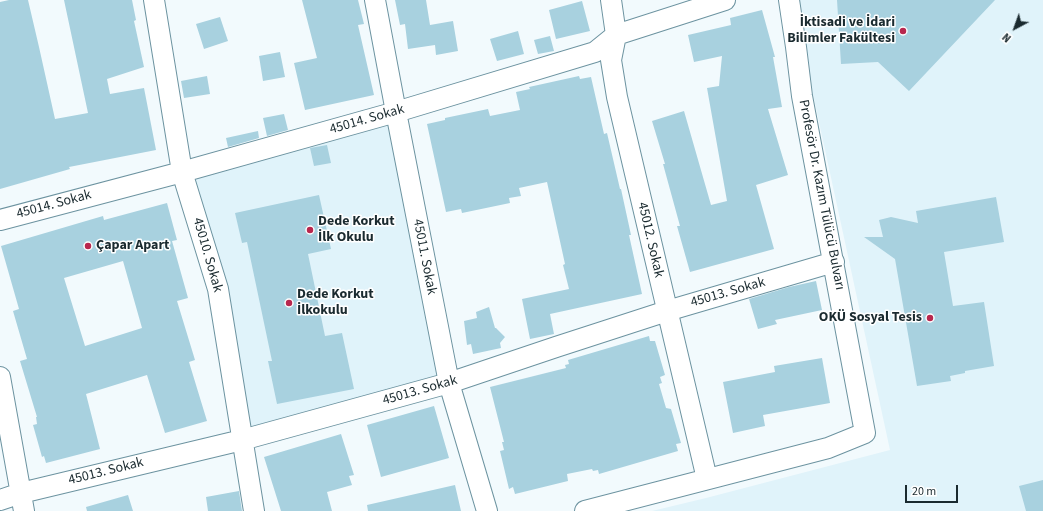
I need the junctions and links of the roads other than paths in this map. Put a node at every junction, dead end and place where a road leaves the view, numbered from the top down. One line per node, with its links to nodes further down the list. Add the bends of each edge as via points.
1 (154, 0): 8 (street, 45010. Sokak)
2 (375, 0): 7 (street, 45011. Sokak)
3 (611, 0): 6 (street, 45012. Sokak)
4 (725, 0): 6 (street, 45014. Sokak)
5 (788, 0): 10 (street, Profesör Dr. Kazım Tülücü Bulvarı, via 802,96)
6 (616, 35): 7 (street, 45014. Sokak, via 595,52); 11 (street, 45012. Sokak, via 611,60 617,97)
7 (396, 112): 8 (street, 45014. Sokak); 13 (street, 45011. Sokak)
8 (182, 172): 9 (street, 45014. Sokak); 14 (street, 45010. Sokak, via 218,289)
9 (0, 220)
10 (834, 262): 11 (street, 45013. Sokak); 15 (street, Profesör Dr. Kazım Tülücü Bulvarı, via 865,433 828,448)
11 (667, 311): 13 (street, 45013. Sokak); 15 (street, 45012. Sokak)
12 (0, 377): 17 (street)
13 (449, 383): 14 (street, 45013. Sokak); 19 (street, 45011. Sokak)
14 (242, 440): 17 (street, 45013. Sokak); 18 (street, 45010. Sokak)
15 (707, 479): 20 (street, Profesör Dr. Kazım Tülücü Bulvarı)
16 (0, 500): 17 (street, 45013. Sokak)
17 (23, 502)
18 (254, 511)
19 (487, 511)
20 (585, 511)

